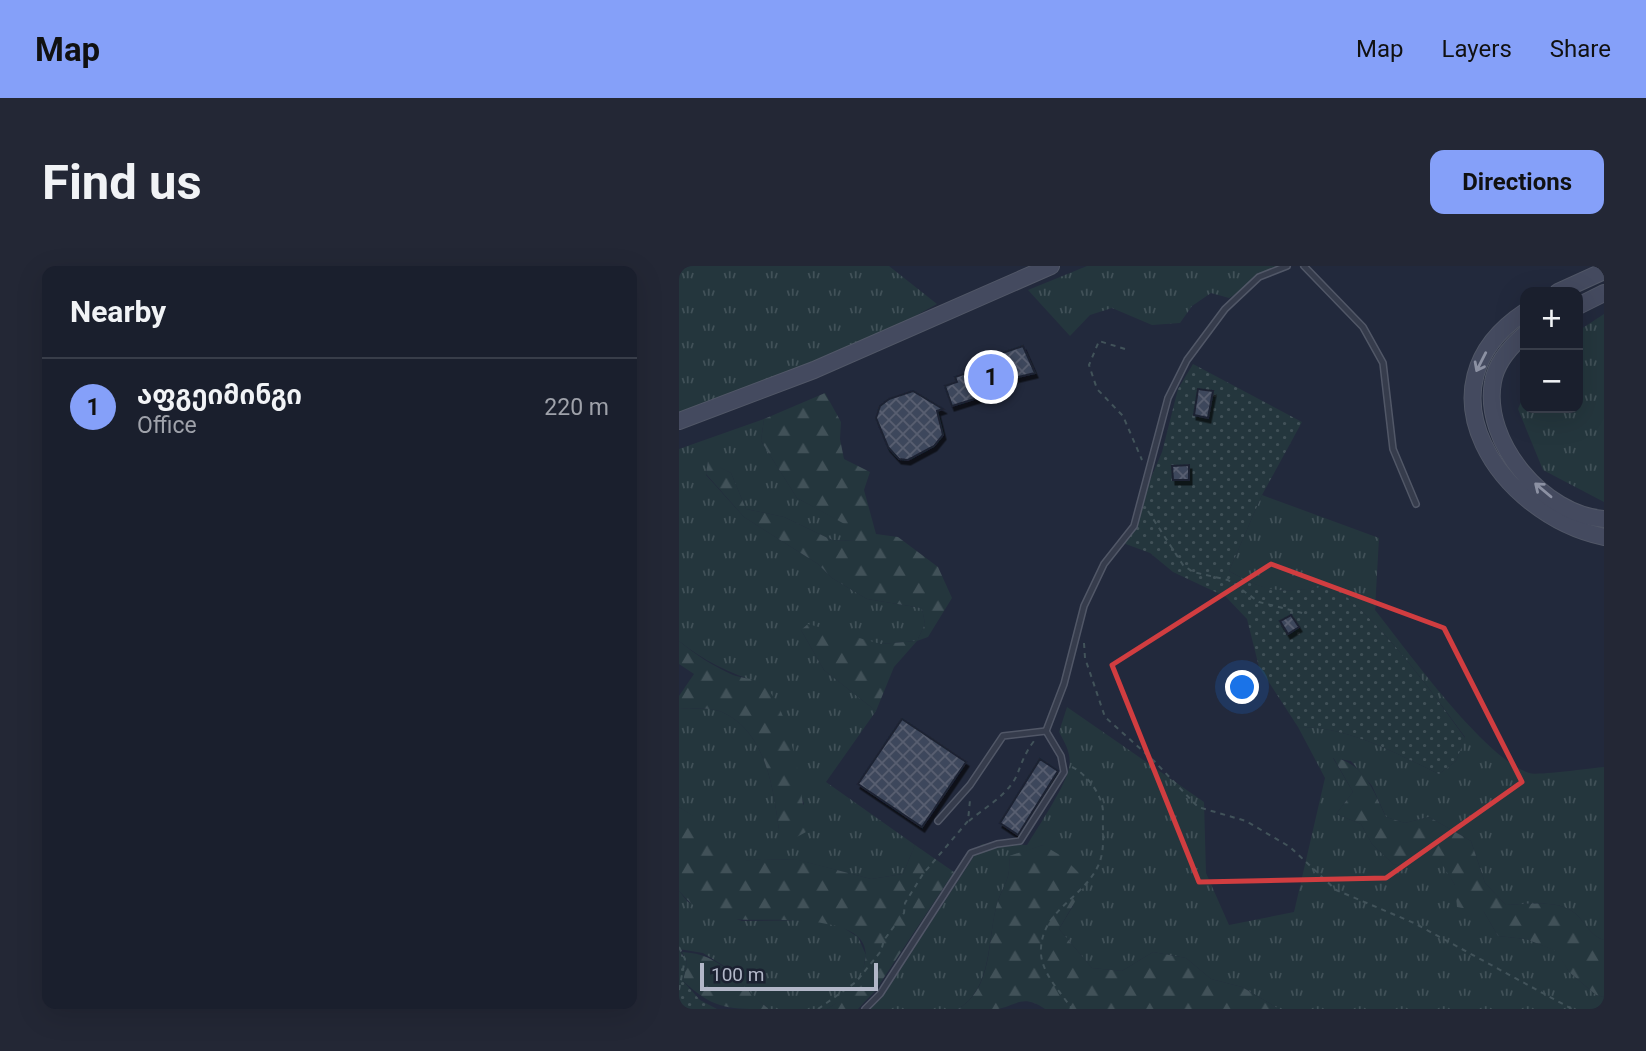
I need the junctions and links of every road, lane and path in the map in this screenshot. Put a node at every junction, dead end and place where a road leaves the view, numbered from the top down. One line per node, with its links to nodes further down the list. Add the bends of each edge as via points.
1 (1051, 266): 11 (main road, via 814,370)
2 (1287, 266): 12 (lane, via 1259,277 1225,309 1187,360 1168,398)
3 (1304, 266): 14 (lane, via 1363,327 1383,363 1393,449)
4 (1604, 271): 5 (main road)
5 (1569, 287)
6 (1604, 293): 7 (main road)
7 (1583, 304)
8 (1520, 315): 16 (main road, one-way to 16, via 1508,323 1475,374 1477,432 1503,479 1533,504 1565,524)
9 (1520, 339): 15 (main road, one-way to 9, via 1569,509 1547,495 1518,467 1498,434 1493,382 1505,354)
10 (1125, 349): 12 (path, via 1099,341 1089,365 1097,389 1123,416 1133,435)
11 (679, 421)
12 (1146, 478): 13 (lane)
13 (1142, 502): 17 (path, via 1183,565 1193,572 1228,580 1259,602); 19 (lane, via 1134,526 1104,564 1084,606 1063,684)
14 (1416, 504)
15 (1604, 519)
16 (1604, 537)
17 (1306, 614)
18 (1084, 632): 29 (path, via 1084,658 1105,717 1198,807 1246,821 1290,847 1336,890 1414,923)
19 (1042, 732): 20 (lane); 21 (lane, via 1003,736); 23 (path, via 1019,763 1012,782 990,807)
20 (1064, 765): 27 (lane, via 1064,772 1020,841 971,853 880,994); 28 (path, via 1082,772 1101,799 1105,828 1100,863 1051,918 1041,946 1043,968)
21 (970, 785): 22 (lane); 23 (path)
22 (938, 821)
23 (968, 821): 26 (path, via 923,874 881,951 856,982)
24 (679, 947): 25 (path, via 685,959)
25 (679, 990)
26 (818, 1009)
27 (865, 1009)
28 (1072, 1009)
29 (1572, 1009)

